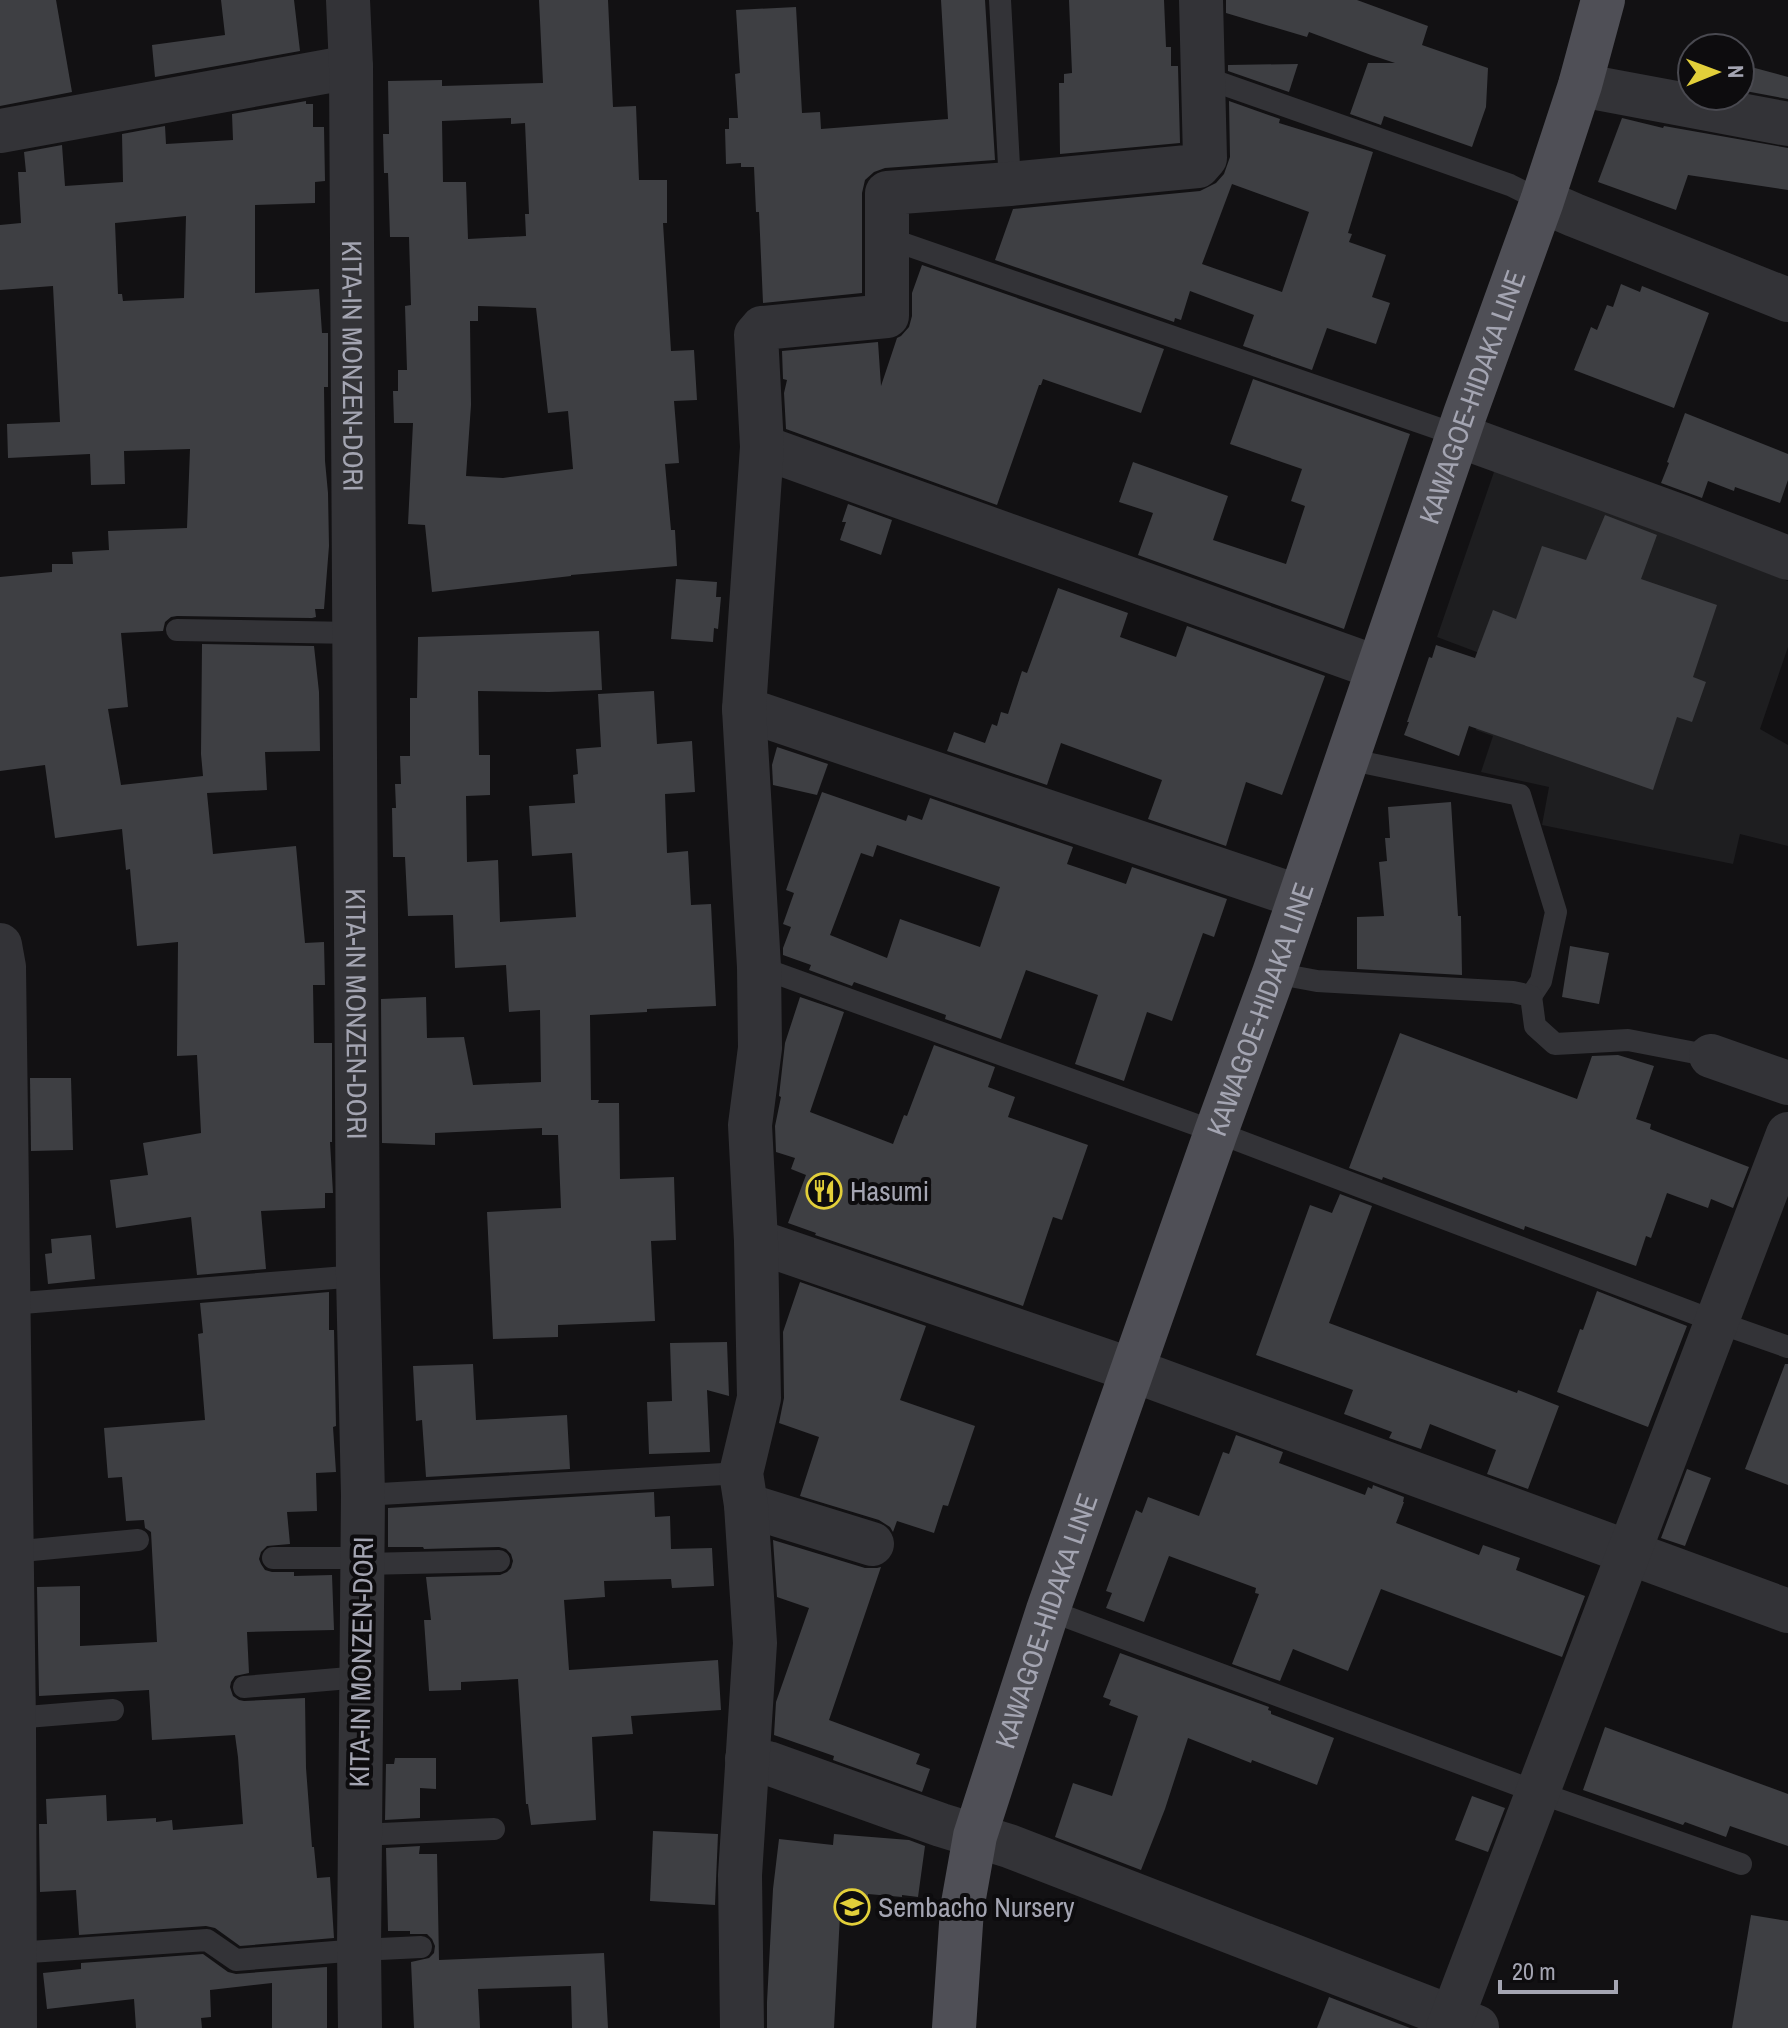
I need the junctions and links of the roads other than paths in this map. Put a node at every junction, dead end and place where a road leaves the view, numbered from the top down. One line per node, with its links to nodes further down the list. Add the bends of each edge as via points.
1 (348, 0): 5 (street, KITA-IN MONZEN-DORI)
2 (1000, 0): 10 (lane)
3 (1201, 0): 6 (street)
4 (1603, 0): 7 (main road, KAWAGOE-HIDAKA LINE)
5 (351, 67): 9 (street); 18 (street, KITA-IN MONZEN-DORI)
6 (1203, 77): 10 (street, via 1205,158 1198,166); 11 (lane, via 1510,185)
7 (1580, 85): 8 (street); 11 (main road, KAWAGOE-HIDAKA LINE)
8 (1788, 124)
9 (0, 131)
10 (1010, 184): 12 (street, via 887,193)
11 (1542, 201): 13 (street); 14 (main road, KAWAGOE-HIDAKA LINE)
12 (887, 238): 14 (lane); 15 (street, via 887,316 762,328 756,335)
13 (1788, 300)
14 (1457, 435): 16 (street); 19 (main road, KAWAGOE-HIDAKA LINE)
15 (762, 447): 19 (street); 20 (street)
16 (1788, 558)
17 (177, 630): 18 (lane)
18 (355, 633): 33 (street, KITA-IN MONZEN-DORI)
19 (1378, 668): 21 (main road, KAWAGOE-HIDAKA LINE)
20 (744, 709): 22 (street); 24 (street)
21 (1347, 759): 22 (main road, KAWAGOE-HIDAKA LINE); 26 (lane, via 1520,795 1556,912 1541,981)
22 (1300, 897): 25 (main road, KAWAGOE-HIDAKA LINE)
23 (0, 945): 31 (street)
24 (759, 967): 29 (lane); 32 (street, via 760,1048 750,1125)
25 (1274, 973): 26 (lane, via 1317,981); 29 (main road, KAWAGOE-HIDAKA LINE)
26 (1531, 996): 27 (lane, via 1535,1026 1555,1044 1628,1040)
27 (1711, 1056): 28 (street)
28 (1788, 1083)
29 (1216, 1132): 35 (lane); 37 (main road, KAWAGOE-HIDAKA LINE)
30 (1788, 1134): 35 (street)
31 (4, 1240): 34 (street)
32 (756, 1241): 37 (street); 38 (street, via 759,1398)
33 (358, 1276): 34 (lane); 39 (street, KITA-IN MONZEN-DORI)
34 (10, 1304): 42 (street)
35 (1717, 1322): 36 (lane); 43 (street)
36 (1788, 1347)
37 (1132, 1370): 43 (street); 47 (main road, KAWAGOE-HIDAKA LINE)
38 (744, 1489): 39 (lane); 41 (street); 53 (street, via 755,1643)
39 (363, 1495): 45 (street, KITA-IN MONZEN-DORI)
40 (138, 1540): 42 (lane)
41 (872, 1544)
42 (11, 1552): 52 (street)
43 (1628, 1553): 48 (street); 54 (street)
44 (273, 1558): 45 (lane)
45 (363, 1561): 46 (lane); 49 (street, KITA-IN MONZEN-DORI)
46 (499, 1561)
47 (1048, 1610): 54 (lane); 57 (main road, KAWAGOE-HIDAKA LINE)
48 (1788, 1611)
49 (361, 1677): 50 (lane); 56 (street, KITA-IN MONZEN-DORI)
50 (244, 1687)
51 (113, 1710): 52 (lane)
52 (10, 1723): 61 (street)
53 (747, 1759): 57 (street); 65 (street, via 740,1875)
54 (1537, 1792): 58 (lane); 62 (street)
55 (494, 1829): 56 (lane)
56 (359, 1835): 60 (street, KITA-IN MONZEN-DORI)
57 (975, 1836): 62 (street); 66 (main road, KAWAGOE-HIDAKA LINE, via 962,1909)
58 (1741, 1864)
59 (421, 1947): 60 (lane)
60 (359, 1950): 61 (lane, via 236,1960 207,1940); 64 (street, KITA-IN MONZEN-DORI)
61 (15, 1953): 63 (street)
62 (1460, 2024)
63 (15, 2028)
64 (360, 2028)
65 (742, 2028)
66 (954, 2028)

